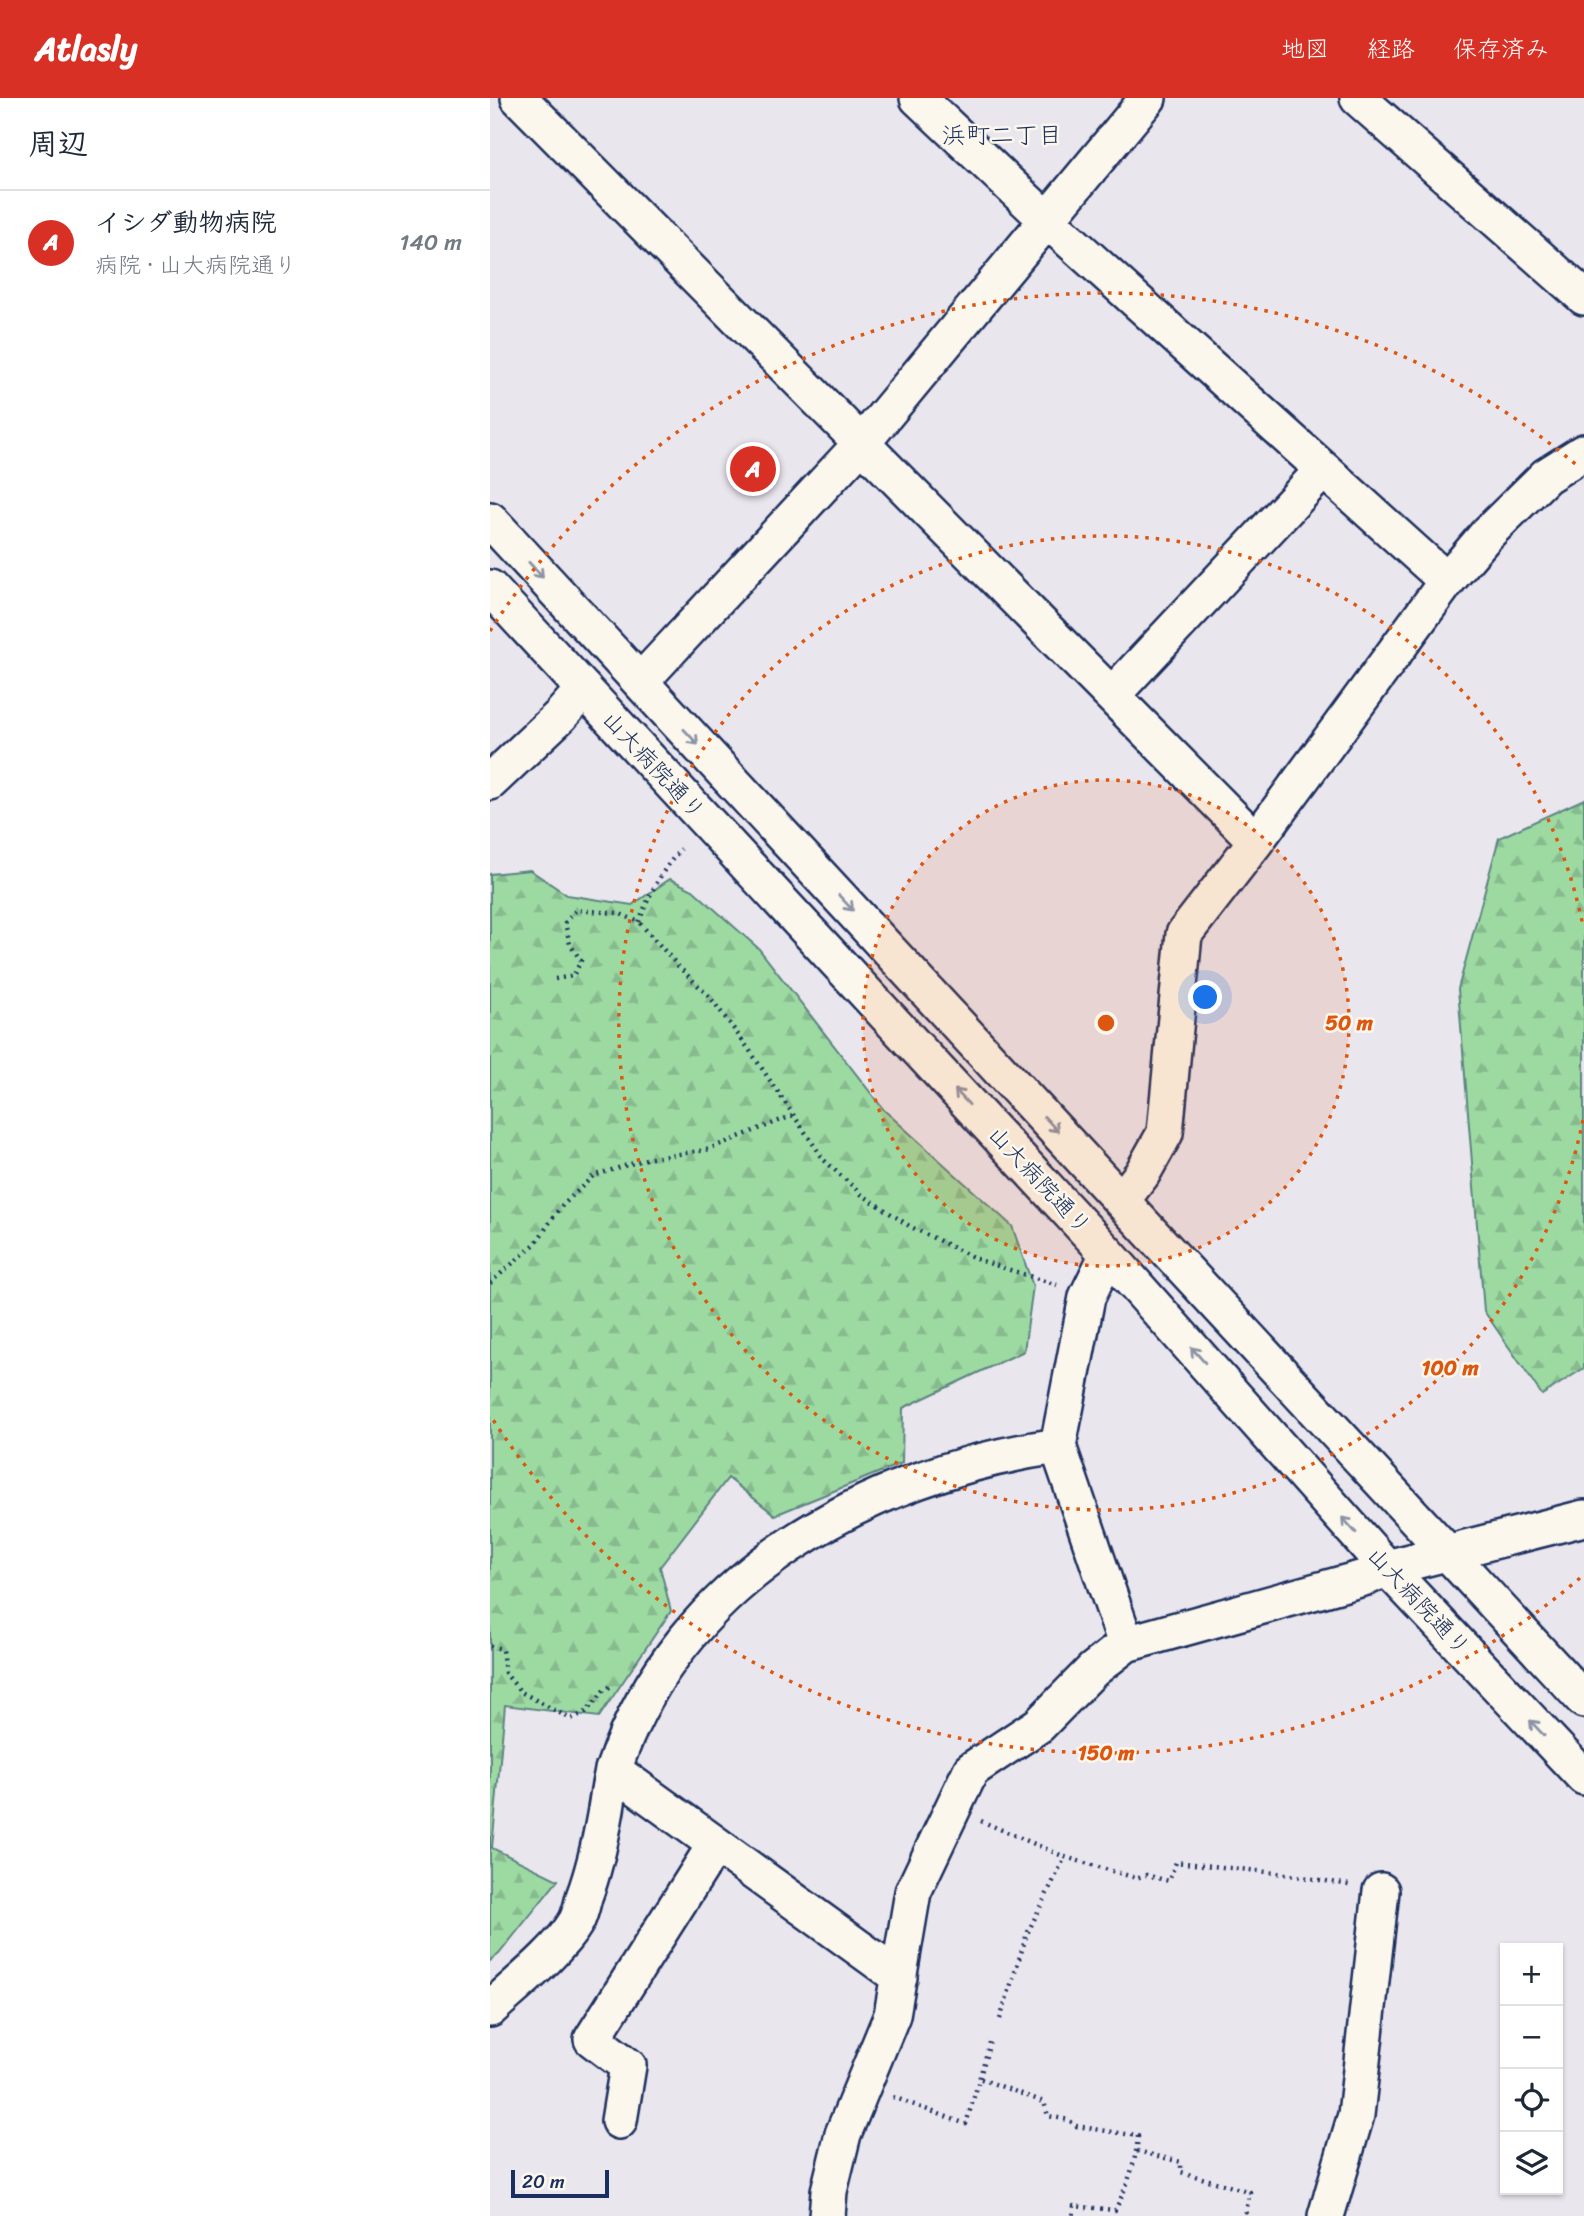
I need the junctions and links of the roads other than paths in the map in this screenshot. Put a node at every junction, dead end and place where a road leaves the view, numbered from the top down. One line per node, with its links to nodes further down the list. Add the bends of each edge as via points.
1 (519, 98): 7 (street)
2 (918, 98): 5 (street)
3 (1148, 98): 5 (street)
4 (1358, 98): 6 (street)
5 (1046, 219): 7 (street); 9 (street)
6 (1584, 297)
7 (862, 443): 13 (street); 15 (street)
8 (1584, 452): 11 (street, via 1546,476)
9 (1323, 470): 11 (street); 15 (street)
10 (490, 520): 13 (street, 山大病院通り, one-way to 13)
11 (1447, 581): 17 (street)
12 (490, 588): 14 (street, 山大病院通り)
13 (640, 682): 18 (street, 山大病院通り, one-way to 18)
14 (584, 689): 16 (street); 19 (street, 山大病院通り, one-way to 14)
15 (1112, 695): 17 (street)
16 (490, 782)
17 (1256, 841): 18 (street, via 1184,934 1166,1133)
18 (1122, 1200): 22 (street, 山大病院通り)
19 (1108, 1254): 20 (street, via 1087,1297); 23 (street, 山大病院通り, one-way to 19)
20 (1058, 1446): 24 (street); 26 (street, via 1008,1453 934,1475 840,1513 747,1576 660,1671 635,1715)
21 (1584, 1518): 22 (street)
22 (1445, 1552): 23 (street); 25 (street, 山大病院通り)
23 (1388, 1567): 24 (street, via 1367,1577); 27 (street, 山大病院通り, one-way to 23)
24 (1126, 1644): 30 (street, via 1039,1725 971,1770 913,1892)
25 (1584, 1700)
26 (613, 1770): 28 (street); 31 (street, via 593,1874 576,1922 547,1957)
27 (1584, 1777)
28 (715, 1845): 30 (street); 32 (street, via 592,2039 628,2066)
29 (1381, 1891): 34 (street, via 1356,2115)
30 (899, 1977): 33 (street, via 892,2015 843,2134)
31 (490, 2009)
32 (619, 2121)
33 (827, 2216)
34 (1326, 2216)

